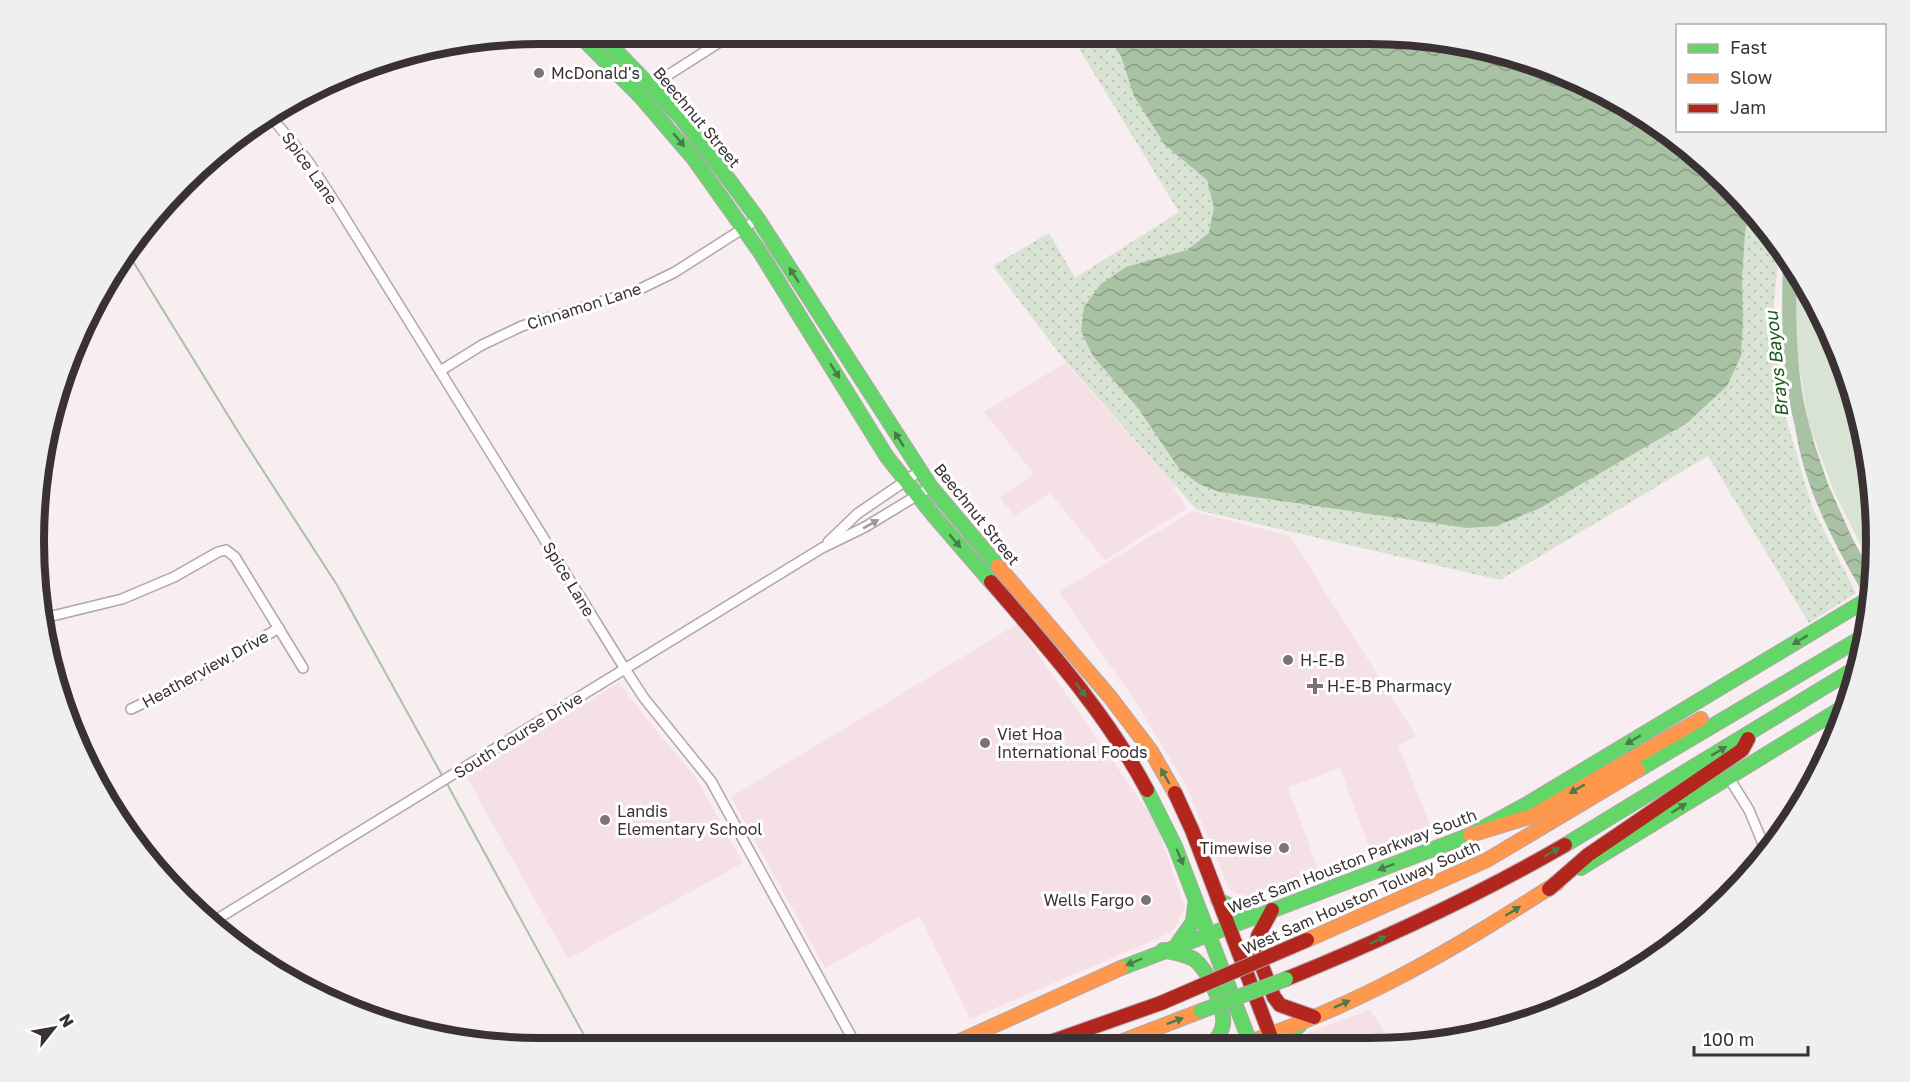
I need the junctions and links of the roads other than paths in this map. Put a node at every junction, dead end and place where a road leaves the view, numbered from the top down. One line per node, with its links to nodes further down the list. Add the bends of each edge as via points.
1 (589, 44): 4 (main road, Beechnut Street)
2 (610, 44): 5 (main road, Beechnut Street)
3 (717, 44): 5 (street)
4 (620, 75): 5 (main road, via 627,74 642,88); 8 (main road, Beechnut Street, one-way to 8, via 694,159)
5 (651, 86): 7 (main road, Beechnut Street, via 681,118)
6 (274, 121): 11 (street, Spice Lane, via 308,161)
7 (758, 219): 8 (street, Cinnamon Lane); 9 (main road, Beechnut Street, one-way to 7)
8 (744, 228): 10 (main road, Beechnut Street); 11 (street, Cinnamon Lane, via 675,272 636,291 522,326)
9 (828, 328): 10 (main road); 12 (main road, Beechnut Street, one-way to 9)
10 (813, 335): 13 (main road, Beechnut Street, one-way to 13)
11 (440, 371): 24 (street, Spice Lane)
12 (920, 471): 13 (street, South Course Drive); 14 (main road, Beechnut Street)
13 (905, 480): 15 (main road, Beechnut Street); 16 (street, South Course Drive, via 857,514)
14 (931, 488): 15 (street, South Course Drive); 18 (main road, Beechnut Street)
15 (918, 496): 16 (street, South Course Drive, one-way to 15); 20 (main road, Beechnut Street, one-way to 20)
16 (822, 548): 24 (street, South Course Drive)
17 (1862, 602): 33 (main road, West Sam Houston Parkway South, one-way to 33)
18 (1038, 612): 20 (main road); 29 (main road, Beechnut Street)
19 (50, 617): 21 (street, via 122,599 226,550 235,557)
20 (1027, 624): 30 (main road, Beechnut Street, one-way to 30)
21 (279, 628): 23 (street); 27 (street, Heatherview Drive, via 186,683)
22 (1856, 641): 26 (main road, West Sam Houston Tollway South)
23 (303, 668)
24 (625, 669): 40 (street, South Course Drive); 45 (street, Spice Lane, via 711,781)
25 (1849, 672): 31 (main road)
26 (1742, 707): 33 (main road, one-way to 33, via 1700,720 1532,816); 47 (main road, West Sam Houston Tollway South, bridge, via 1487,860 1161,1003)
27 (131, 709)
28 (1836, 711): 32 (main road)
29 (1124, 713): 30 (main road); 37 (main road, Beechnut Street, one-way to 29, via 1175,793)
30 (1107, 725): 36 (main road, Beechnut Street, one-way to 36, via 1159,812)
31 (1751, 732): 35 (main road, via 1742,750 1588,855); 48 (main road, one-way to 31, bridge, via 1387,937 1499,882)
32 (1729, 777): 34 (street); 35 (main road, one-way to 32)
33 (1470, 835): 38 (main road, West Sam Houston Parkway South, one-way to 38)
34 (1763, 845)
35 (1549, 889): 44 (main road, one-way to 35, via 1377,989)
36 (1194, 894): 42 (main road, Beechnut Street); 43 (main road, via 1194,921 1188,932)
37 (1218, 900): 39 (main road); 41 (main road, Beechnut Street)
38 (1272, 910): 39 (main road, West Sam Houston Parkway South); 44 (main road, via 1258,936 1256,951 1280,1005)
39 (1254, 917): 41 (main road, West Sam Houston Parkway South)
40 (218, 919)
41 (1228, 927): 42 (main road, West Sam Houston Parkway South); 51 (main road, Beechnut Street)
42 (1209, 934): 43 (main road, West Sam Houston Parkway South); 50 (main road, Beechnut Street)
43 (1169, 948): 46 (main road, West Sam Houston Parkway South, one-way to 46); 49 (main road, via 1195,961 1208,977 1223,1018)
44 (1311, 1019): 52 (main road); 53 (main road)
45 (852, 1038)
46 (966, 1038)
47 (1062, 1038)
48 (1131, 1038)
49 (1217, 1038)
50 (1245, 1038)
51 (1271, 1038)
52 (1276, 1038)
53 (1287, 1038)

